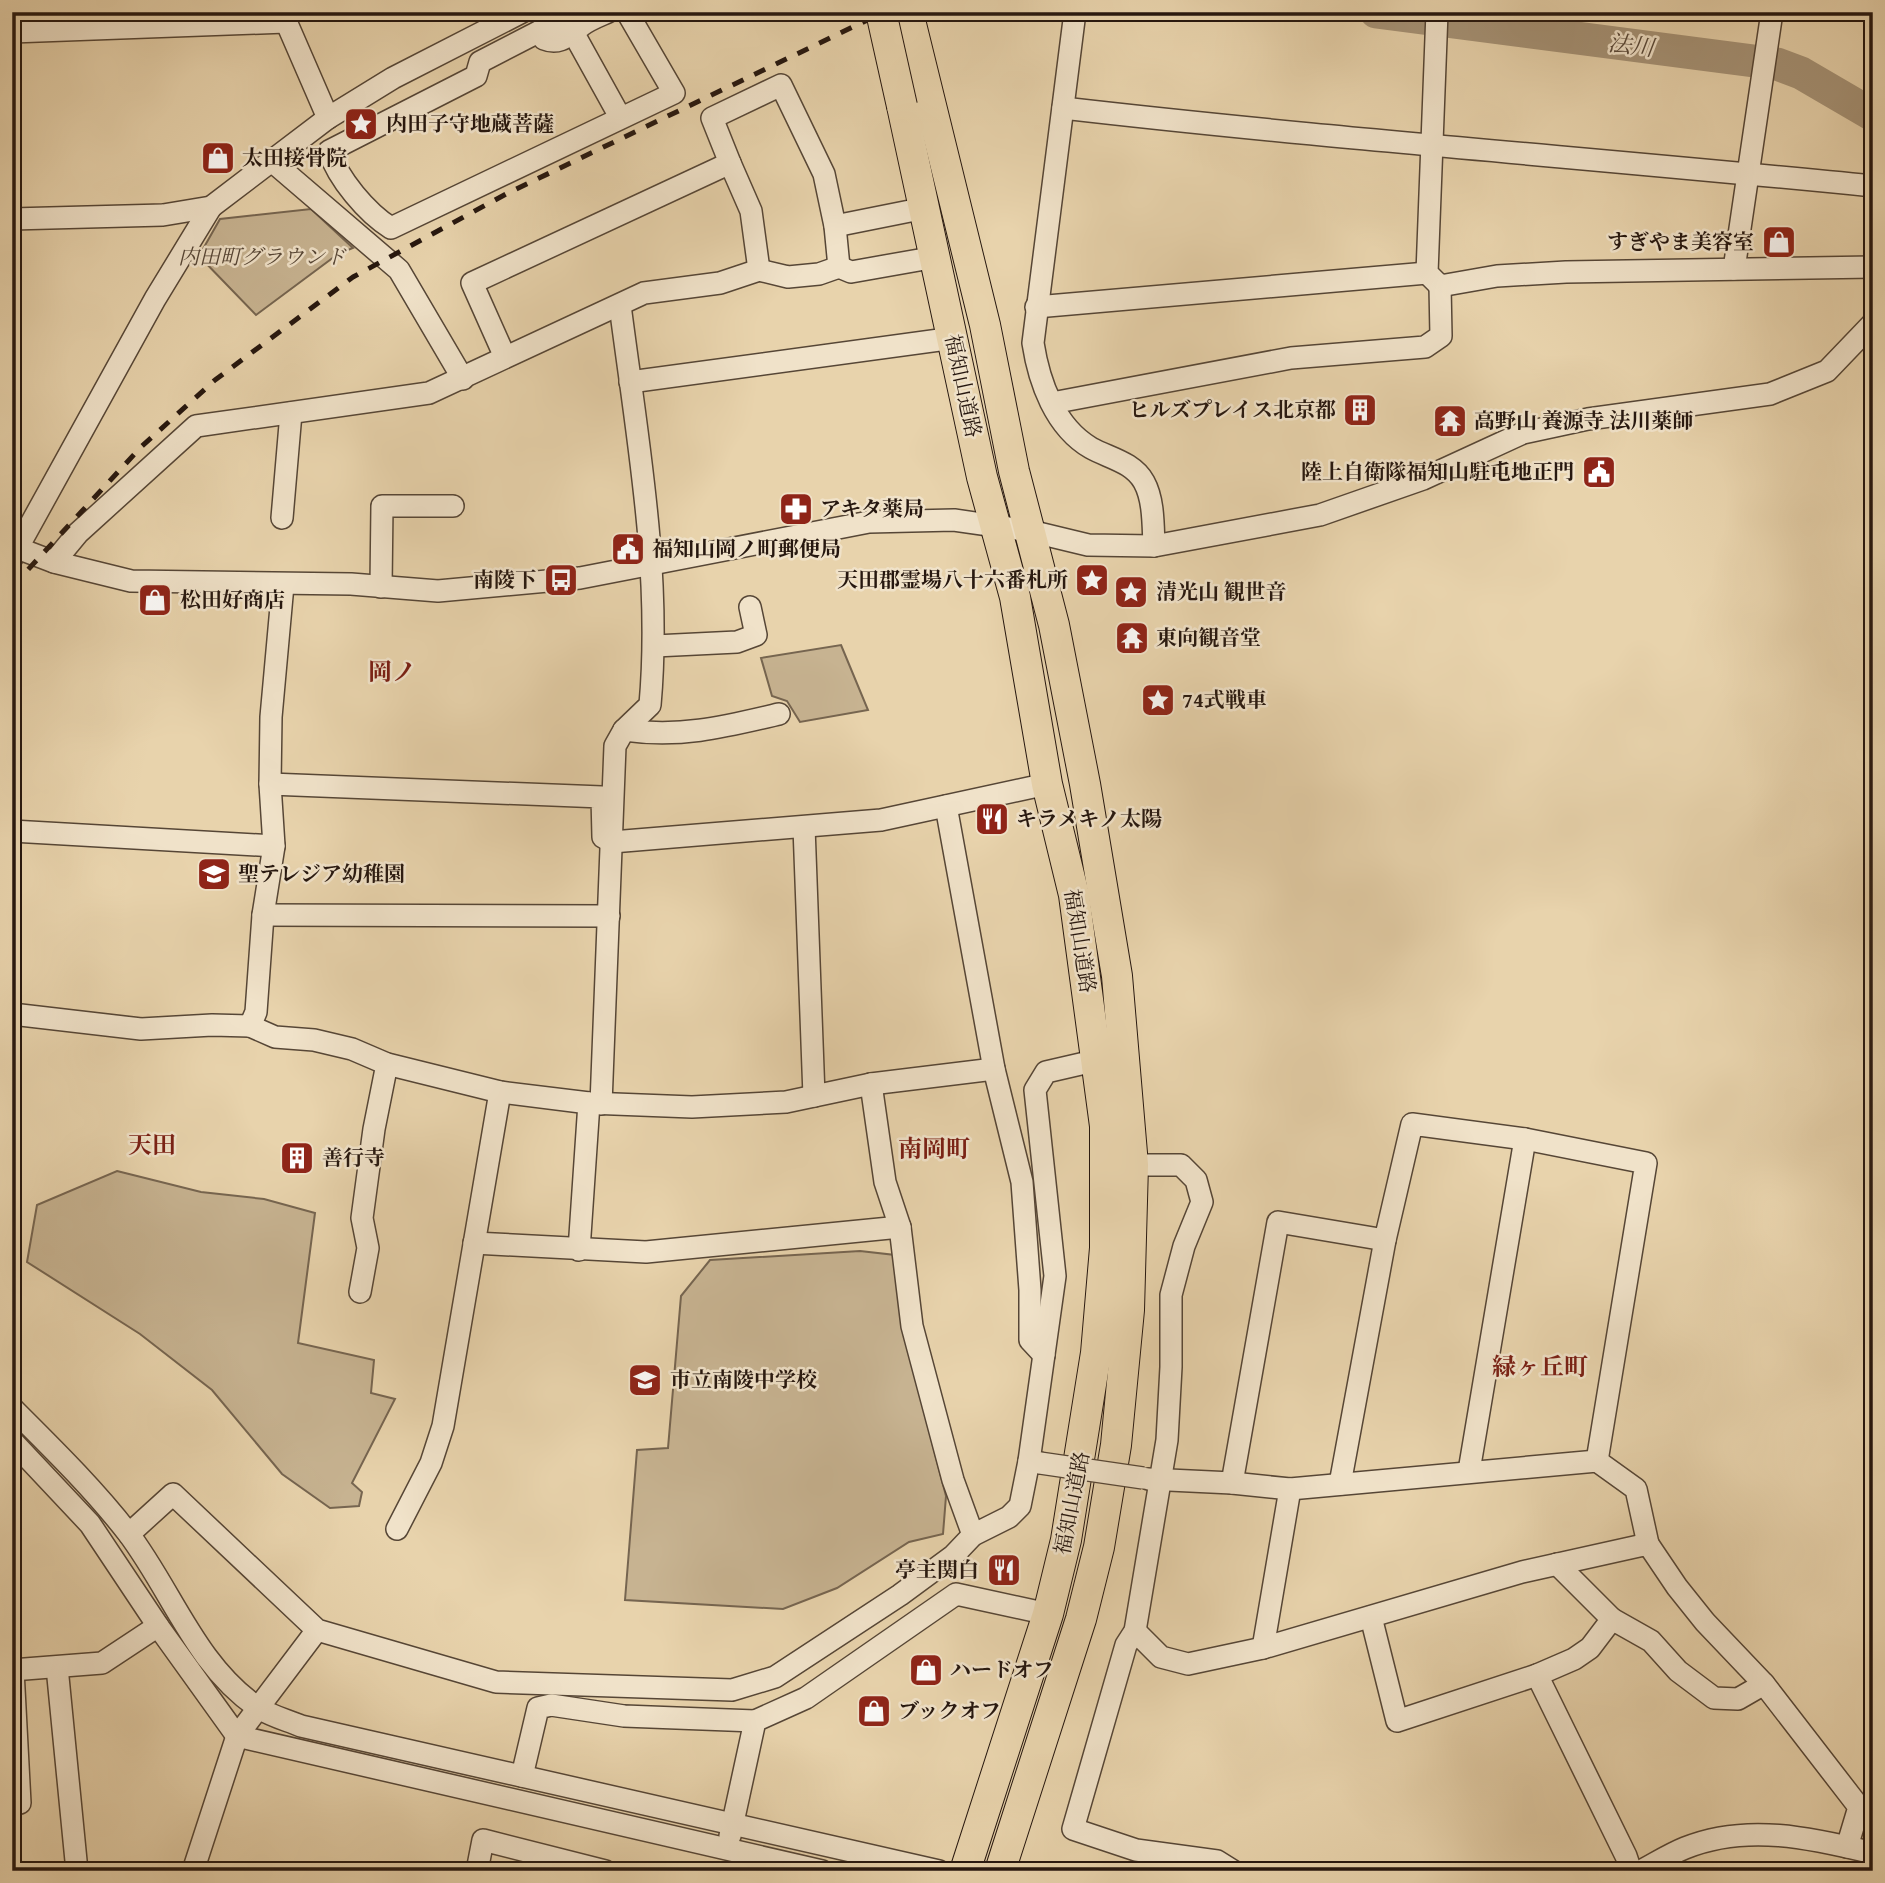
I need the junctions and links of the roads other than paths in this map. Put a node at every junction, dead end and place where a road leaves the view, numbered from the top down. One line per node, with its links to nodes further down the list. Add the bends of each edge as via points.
1 (522, 12): 17 (street, via 393,78)
2 (577, 12): 11 (street)
3 (608, 12): 13 (street, via 579,26)
4 (627, 12): 16 (street, via 674,93)
5 (881, 12): 14 (highway, 福知山道路, bridge)
6 (908, 12): 14 (highway, 福知山道路)
7 (1075, 12): 15 (street)
8 (1437, 12): 18 (street)
9 (1772, 12): 21 (street)
10 (284, 17): 12 (street); 17 (street)
11 (540, 31): 13 (street, via 552,42); 16 (street, via 481,62 476,76 330,151 334,164 377,219 391,228)
12 (12, 32)
13 (574, 34): 16 (street)
14 (914, 101): 24 (highway, 福知山道路); 45 (highway, 福知山道路, via 985,325)
15 (1063, 108): 18 (street); 34 (street)
16 (620, 117)
17 (328, 118): 19 (street)
18 (1431, 144): 21 (street); 32 (street)
19 (273, 162): 23 (street); 38 (street, via 399,270)
20 (730, 163): 26 (street, via 712,118 781,85 824,174); 31 (street, via 751,211); 37 (street, via 472,283)
21 (1747, 173): 22 (street); 30 (street)
22 (1873, 186)
23 (211, 207): 25 (street, via 163,215); 47 (street)
24 (926, 208): 26 (street); 27 (highway, 福知山道路)
25 (12, 219)
26 (835, 226): 28 (street)
27 (936, 257): 28 (street, via 851,272); 36 (highway, 福知山道路)
28 (839, 267): 31 (street, via 788,277)
29 (1873, 267): 30 (street)
30 (1734, 269): 32 (street)
31 (759, 270): 33 (street, via 720,283 658,289)
32 (1434, 279): 34 (street); 40 (street, via 1441,336 1425,347 1291,358)
33 (620, 305): 37 (street); 39 (street)
34 (1036, 307): 40 (street, via 1033,343 1038,374)
35 (1873, 323): 46 (street, via 1826,371 1770,394 1588,419 1522,433 1423,479 1320,515)
36 (954, 338): 39 (street); 44 (highway, 福知山道路)
37 (505, 357): 38 (street)
38 (463, 379): 41 (street, via 429,393)
39 (630, 382): 49 (street)
40 (1052, 403): 46 (street, via 1066,427 1090,447 1132,468 1144,482 1152,510)
41 (290, 413): 43 (street); 48 (street, via 196,426 78,533)
42 (453, 506): 51 (street, via 382,506)
43 (282, 518)
44 (994, 524): 45 (street); 49 (street, via 869,522); 57 (highway, 福知山道路, via 1015,597)
45 (1030, 531): 46 (street, via 1088,545); 75 (highway, 福知山道路, via 1054,625 1117,976)
46 (1154, 546)
47 (15, 551): 48 (street)
48 (54, 562): 50 (street, via 131,580)
49 (651, 566): 51 (street, via 505,587 438,591); 53 (street)
50 (283, 585): 51 (street); 56 (street)
51 (381, 587)
52 (750, 607): 53 (street, via 756,635 737,642)
53 (655, 646): 55 (street, via 650,705)
54 (779, 714): 55 (street, via 704,732 658,735)
55 (624, 730): 61 (street, via 615,746)
56 (270, 784): 61 (street, via 602,797 603,837); 62 (street)
57 (1047, 784): 58 (street); 67 (highway, 福知山道路, via 1074,895)
58 (946, 806): 59 (street, via 881,820); 69 (street)
59 (804, 827): 61 (street); 72 (street)
60 (12, 831): 62 (street)
61 (612, 842): 64 (street)
62 (274, 846): 63 (street)
63 (263, 915): 64 (street); 66 (street, via 257,1012)
64 (609, 916): 73 (street)
65 (12, 1014): 66 (street, via 141,1029)
66 (250, 1026): 68 (street, via 275,1037 352,1049)
67 (1098, 1060): 81 (street, via 1046,1072 1035,1090 1055,1276); 96 (highway, 福知山道路, via 1105,1126 1105,1248 1098,1326 1084,1440)
68 (387, 1064): 71 (street); 80 (street, via 362,1217 368,1248)
69 (994, 1069): 70 (street); 81 (street, via 1022,1182 1030,1340)
70 (871, 1084): 72 (street); 76 (street, via 885,1182)
71 (500, 1092): 73 (street); 78 (street)
72 (814, 1096): 73 (street, via 692,1107)
73 (595, 1104): 79 (street)
74 (1525, 1139): 77 (street, via 1412,1124); 84 (street, via 1646,1163); 86 (street)
75 (1133, 1165): 87 (street, via 1181,1165 1196,1180 1202,1202 1171,1295 1171,1367); 123 (highway, 福知山道路, via 1129,1310 1116,1445 1099,1547 1081,1619)
76 (900, 1227): 79 (street, via 646,1252); 93 (street, via 912,1326 953,1480)
77 (1385, 1240): 88 (street, via 1278,1222); 89 (street)
78 (474, 1242): 79 (street); 91 (street, via 443,1426 431,1463)
79 (579, 1250)
80 (360, 1292)
81 (1044, 1355): 85 (street)
82 (12, 1408): 92 (street)
83 (12, 1441): 99 (street, via 90,1524)
84 (1597, 1461): 86 (street); 94 (street, via 1636,1489)
85 (1034, 1462): 87 (street, bridge); 93 (street, via 1020,1506 1009,1517)
86 (1469, 1471): 89 (street)
87 (1152, 1480): 88 (street); 101 (street)
88 (1232, 1483): 90 (street)
89 (1340, 1484): 90 (street)
90 (1290, 1489): 102 (street)
91 (397, 1529)
92 (129, 1534): 100 (street, via 173,1494); 107 (street, via 199,1649 230,1685)
93 (973, 1535): 100 (street, via 953,1556 900,1595 775,1677 732,1690 496,1682)
94 (1648, 1544): 95 (street); 106 (street, via 1704,1622)
95 (1557, 1564): 97 (street); 98 (street)
96 (1048, 1614): 108 (street, via 956,1594 806,1698); 122 (highway, 福知山道路)
97 (1371, 1617): 102 (street); 105 (street, via 1398,1721)
98 (1612, 1619): 105 (street, via 1590,1648); 106 (street, via 1651,1641 1678,1671 1714,1698 1738,1699)
99 (158, 1626): 103 (street, via 102,1663); 109 (street)
100 (317, 1630): 107 (street)
101 (1135, 1631): 102 (street, via 1161,1657 1188,1664); 124 (street, via 1126,1645 1073,1829 1136,1850 1217,1861)
102 (1263, 1648)
103 (57, 1667): 104 (street); 116 (street)
104 (13, 1670): 111 (street, via 20,1803)
105 (1537, 1675): 125 (street)
106 (1765, 1684): 113 (street, via 1859,1807)
107 (259, 1708): 109 (street); 110 (street, via 301,1726)
108 (755, 1721): 110 (street, via 538,1707); 112 (street)
109 (237, 1736): 114 (street); 117 (street)
110 (522, 1776): 112 (street)
111 (12, 1804)
112 (733, 1825): 114 (street); 121 (street)
113 (1847, 1847): 115 (street); 126 (street, via 1788,1836 1739,1834 1686,1847)
114 (727, 1848): 120 (street)
115 (1873, 1853)
116 (77, 1871)
117 (193, 1871)
118 (477, 1871): 119 (street, via 483,1840)
119 (605, 1871)
120 (822, 1871)
121 (939, 1871)
122 (965, 1871)
123 (1000, 1871)
124 (1233, 1871)
125 (1631, 1871)
126 (1641, 1871)

